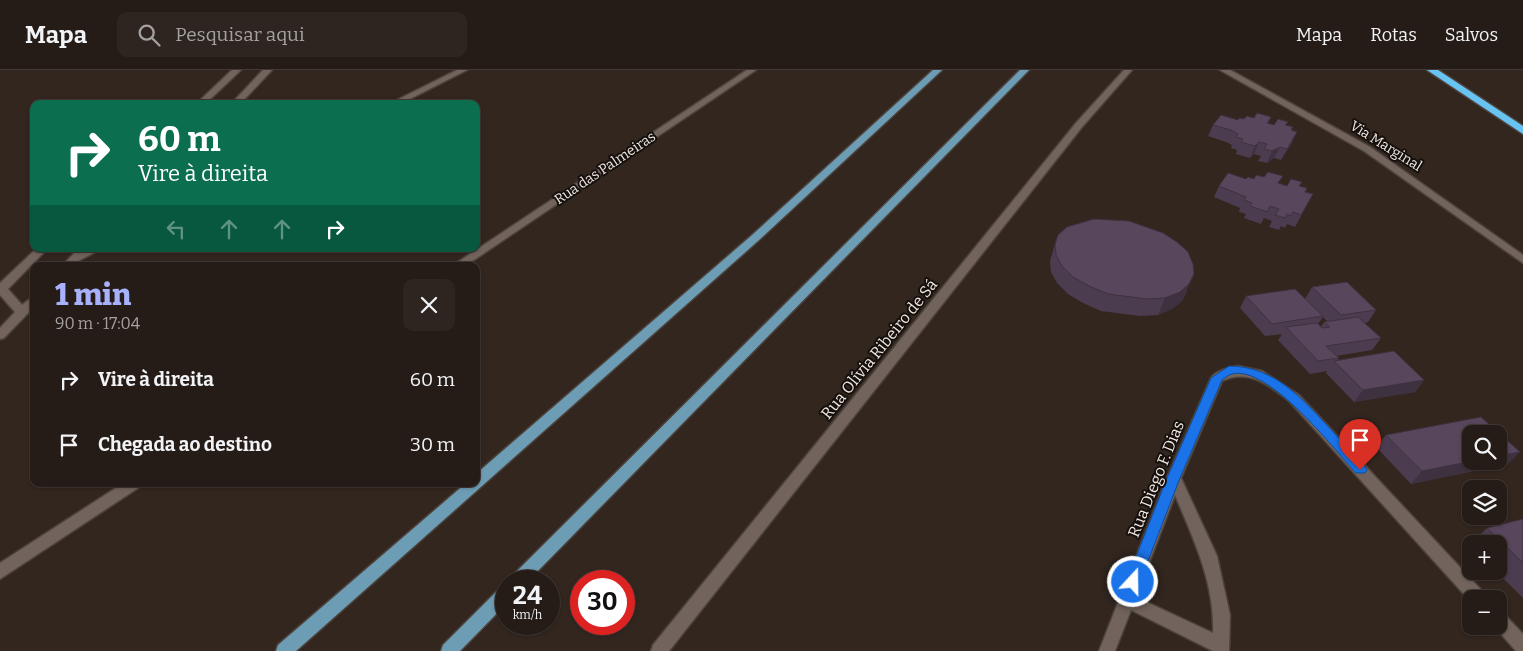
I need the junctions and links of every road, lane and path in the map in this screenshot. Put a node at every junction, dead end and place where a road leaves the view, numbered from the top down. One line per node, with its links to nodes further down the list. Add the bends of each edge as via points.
1 (237, 70): 10 (street)
2 (268, 70): 11 (street)
3 (463, 70): 12 (street)
4 (752, 70): 14 (street, Rua das Palmeiras)
5 (938, 70): 27 (main road, via 748,245)
6 (1025, 70): 30 (main road)
7 (1128, 70): 40 (street, Rua Olívia Ribeiro de Sá, via 1079,125)
8 (1224, 70): 19 (street, Via Marginal, via 1368,149)
9 (1432, 70): 13 (highway)
10 (204, 100)
11 (239, 100)
12 (401, 100)
13 (1523, 131)
14 (480, 251)
15 (39, 252): 22 (street)
16 (81, 252): 20 (street)
17 (90, 252): 20 (street)
18 (479, 252): 21 (street, Rua das Palmeiras)
19 (1523, 260)
20 (71, 262)
21 (464, 262)
22 (0, 289): 24 (street)
23 (30, 304): 24 (street)
24 (22, 312): 25 (street)
25 (0, 335)
26 (1174, 478): 32 (street, Rua Diego F. Dias, via 1217,378 1229,370 1246,370 1274,382 1294,398); 33 (street, Rua Diego F. Dias); 37 (street, via 1209,556 1222,615)
27 (480, 480)
28 (128, 487): 31 (street)
29 (471, 487): 38 (main road)
30 (529, 570)
31 (0, 572)
32 (1471, 590)
33 (1126, 600): 37 (street); 41 (street, Rua Diego F. Dias)
34 (495, 604): 39 (main road)
35 (1507, 629): 36 (street)
36 (1523, 646)
37 (1220, 648)
38 (284, 651)
39 (449, 651)
40 (659, 651)
41 (1107, 651)

